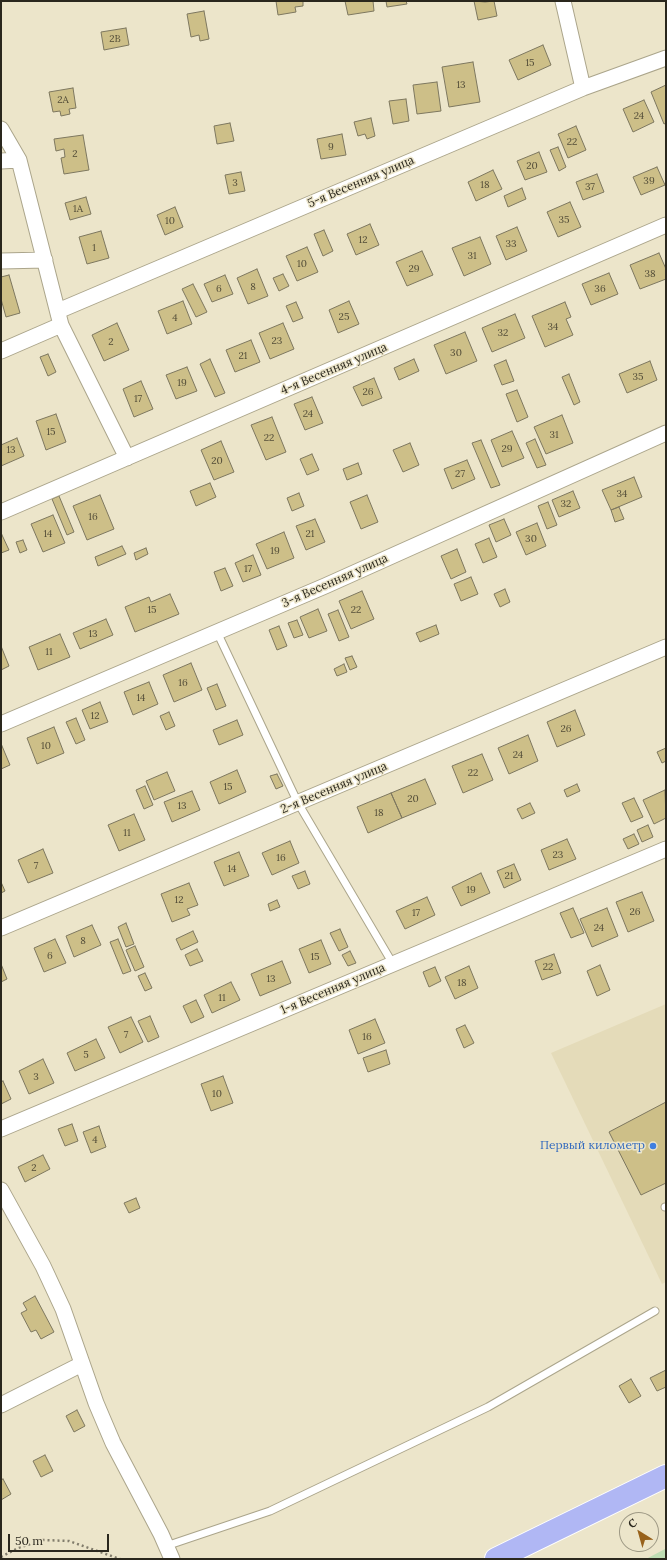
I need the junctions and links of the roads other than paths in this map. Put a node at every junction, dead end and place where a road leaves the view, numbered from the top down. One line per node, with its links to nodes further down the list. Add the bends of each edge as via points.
1 (563, 1): 3 (street)
2 (666, 58): 3 (street, 5-я Весенняя улица)
3 (583, 88): 10 (street, 5-я Весенняя улица)
4 (1, 129): 5 (street)
5 (19, 160): 6 (street); 8 (street)
6 (1, 162)
7 (666, 225): 13 (street, 4-я Весенняя улица)
8 (45, 260): 9 (street); 10 (street)
9 (1, 261)
10 (59, 318): 11 (street, 5-я Весенняя улица); 13 (street)
11 (1, 351)
12 (666, 433): 15 (street, 3-я Весенняя улица)
13 (127, 458): 14 (street, 4-я Весенняя улица)
14 (1, 512)
15 (217, 632): 17 (street, 3-я Весенняя улица); 18 (lane)
16 (666, 647): 18 (street, 2-я Весенняя улица)
17 (1, 724)
18 (298, 803): 20 (street, 2-я Весенняя улица); 21 (lane)
19 (666, 849): 21 (street, 1-я Весенняя улица)
20 (1, 928)
21 (393, 964): 22 (street, 1-я Весенняя улица)
22 (1, 1129)
23 (1, 1190): 26 (street)
24 (1, 1196): 25 (street)
25 (2, 1213): 26 (street)
26 (43, 1266): 28 (street, via 63,1309)
27 (655, 1311): 31 (lane, via 488,1407 270,1511)
28 (82, 1364): 29 (street); 31 (street, via 113,1443)
29 (1, 1405)
30 (666, 1476): 32 (main road)
31 (169, 1552)
32 (496, 1559)

